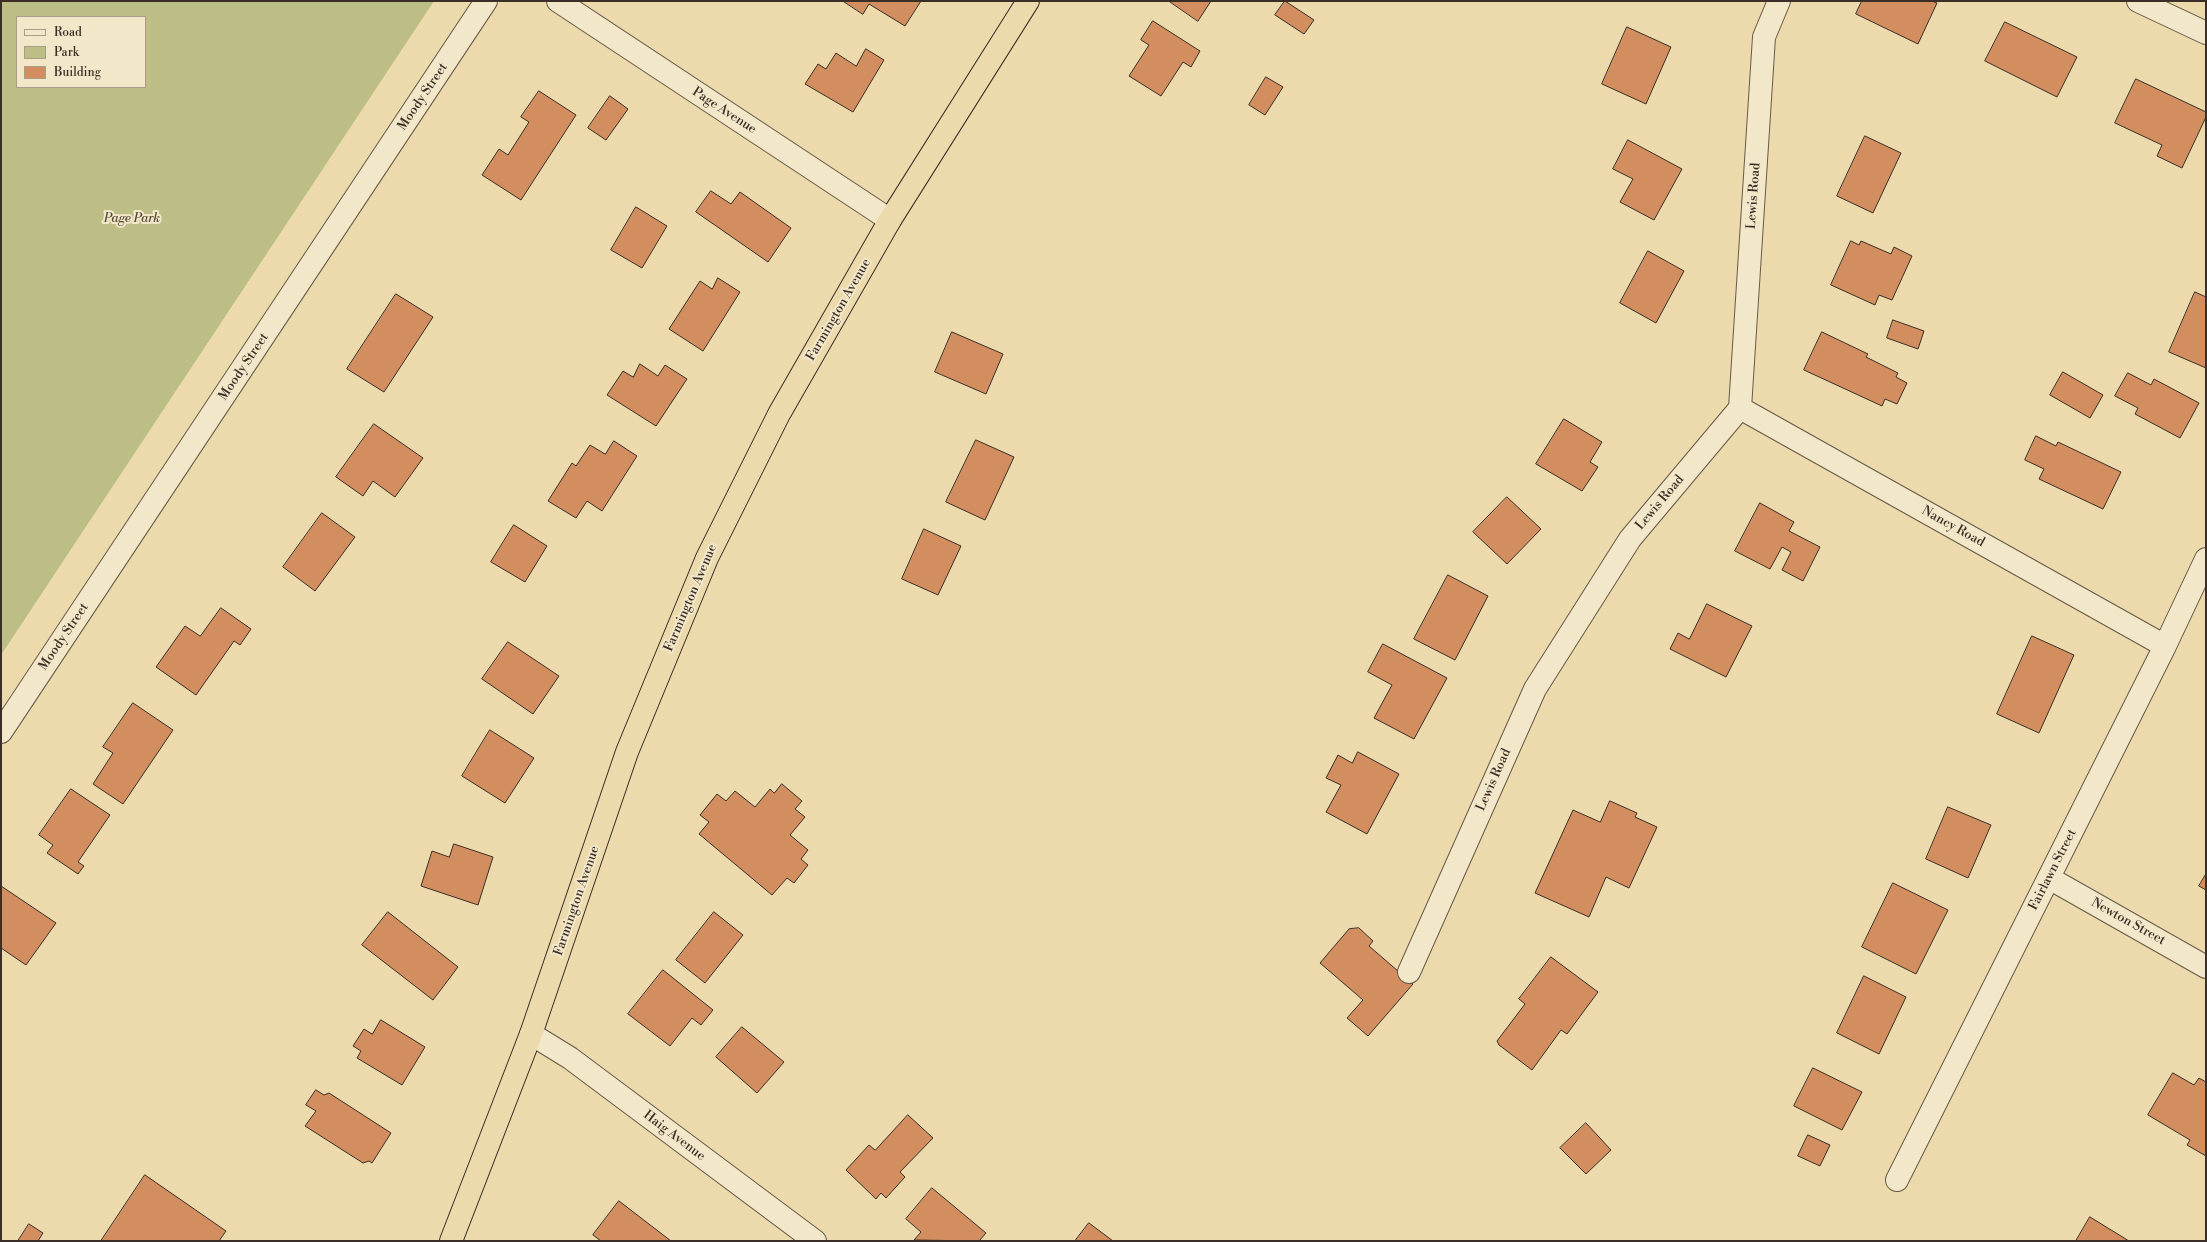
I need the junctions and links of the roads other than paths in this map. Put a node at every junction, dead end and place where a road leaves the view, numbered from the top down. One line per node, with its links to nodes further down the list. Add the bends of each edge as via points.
1 (486, 1): 11 (street, Moody Street)
2 (558, 1): 7 (street, Page Avenue)
3 (1028, 1): 7 (highway, Farmington Avenue)
4 (1779, 1): 8 (street, Lewis Road, via 1764,37)
5 (2138, 1): 6 (street)
6 (2206, 33)
7 (890, 220): 15 (highway, Farmington Avenue, via 779,414 707,558 627,752)
8 (1740, 408): 10 (street, Nancy Road); 14 (street, Lewis Road, via 1630,539 1535,689)
9 (2206, 559): 10 (street, Fairlawn Street)
10 (2165, 646): 12 (street, Fairlawn Street)
11 (1, 732)
12 (2049, 878): 13 (street, Newton Street); 16 (street, Fairlawn Street)
13 (2206, 967)
14 (1409, 972)
15 (531, 1034): 17 (highway, Farmington Avenue); 18 (street, Haig Avenue, via 570,1058)
16 (1897, 1180)
17 (451, 1241)
18 (815, 1241)

